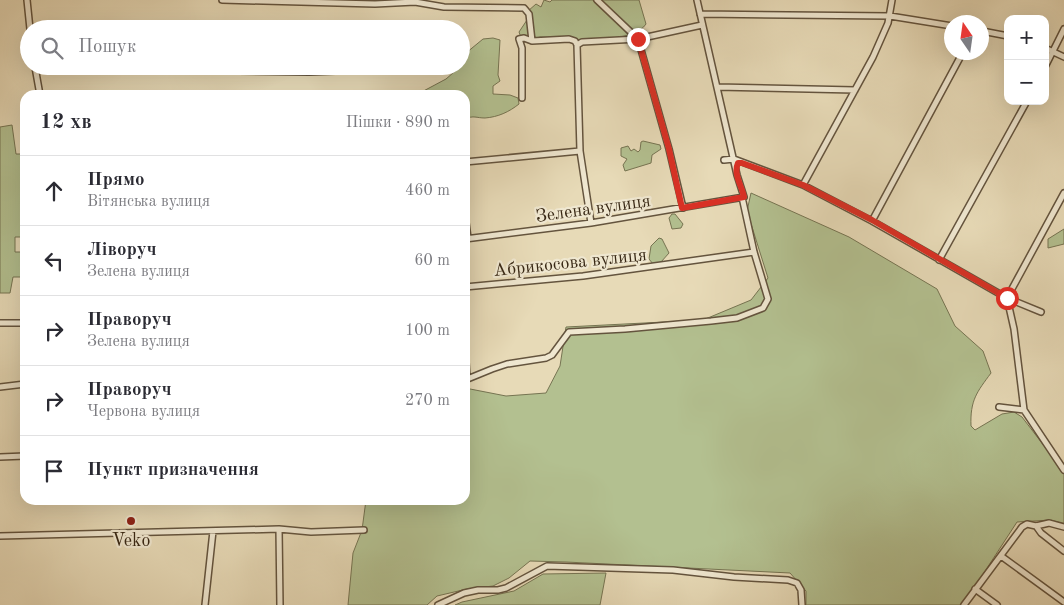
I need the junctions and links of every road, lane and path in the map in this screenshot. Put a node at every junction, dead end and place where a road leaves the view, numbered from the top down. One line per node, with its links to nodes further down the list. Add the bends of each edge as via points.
1 (27, 0): 8 (street)
2 (222, 0): 15 (street, via 415,2 444,7 524,8 529,14)
3 (597, 0): 14 (street)
4 (696, 0): 6 (street)
5 (892, 0): 7 (street)
6 (700, 14): 7 (street); 9 (street)
7 (890, 16): 10 (street); 25 (street)
8 (29, 20)
9 (702, 25): 14 (street); 23 (street)
10 (944, 25)
11 (1064, 29): 18 (street)
12 (989, 32): 13 (street)
13 (1004, 35)
14 (638, 39): 16 (street); 37 (street)
15 (532, 41): 16 (street, via 569,40); 26 (street, via 519,39 522,48)
16 (577, 45): 28 (street)
17 (1049, 50): 18 (street)
18 (1053, 52): 19 (street); 21 (street)
19 (1064, 58)
20 (959, 60): 38 (street)
21 (1049, 60)
22 (37, 75): 24 (street)
23 (717, 87): 25 (street); 29 (street)
24 (39, 90)
25 (855, 90): 34 (street)
26 (522, 98)
27 (1025, 105): 42 (street)
28 (580, 151): 31 (street); 39 (street)
29 (734, 159): 30 (street); 32 (street); 33 (street)
30 (724, 160)
31 (470, 162)
32 (742, 163): 33 (street); 34 (street)
33 (736, 166): 36 (street, via 744,194)
34 (803, 185): 38 (street)
35 (1064, 193): 44 (street)
36 (742, 197): 37 (street, Зелена вулиця); 41 (street)
37 (682, 208): 39 (street, Зелена вулиця)
38 (872, 220): 42 (street)
39 (591, 223): 40 (street, Зелена вулиця)
40 (470, 238)
41 (754, 252): 43 (street, Абрикосова вулиця, via 583,276); 48 (street, via 768,299 763,308 737,318 569,332 552,355 507,364)
42 (939, 260): 44 (street)
43 (470, 287)
44 (1007, 298): 45 (street); 52 (street)
45 (1041, 312)
46 (0, 323): 47 (street)
47 (20, 323)
48 (470, 378)
49 (20, 384): 50 (street)
50 (0, 386)
51 (999, 407): 52 (street)
52 (1024, 410): 55 (street)
53 (20, 456): 54 (street)
54 (0, 457)
55 (1064, 470)
56 (1036, 526): 57 (street, via 1049,523); 62 (street); 63 (street, via 1027,524 1022,527)
57 (1064, 527)
58 (279, 530): 59 (street); 60 (street); 67 (street)
59 (364, 530)
60 (213, 531): 61 (street); 66 (street)
61 (0, 536)
62 (1064, 551)
63 (1001, 556): 64 (street); 65 (street)
64 (975, 589): 70 (street); 71 (street)
65 (1064, 602)
66 (205, 605)
67 (280, 605)
68 (438, 605): 69 (street, via 464,593 506,588 547,566 673,570 788,580 797,583 802,590)
69 (802, 605)
70 (964, 605)
71 (997, 605)

